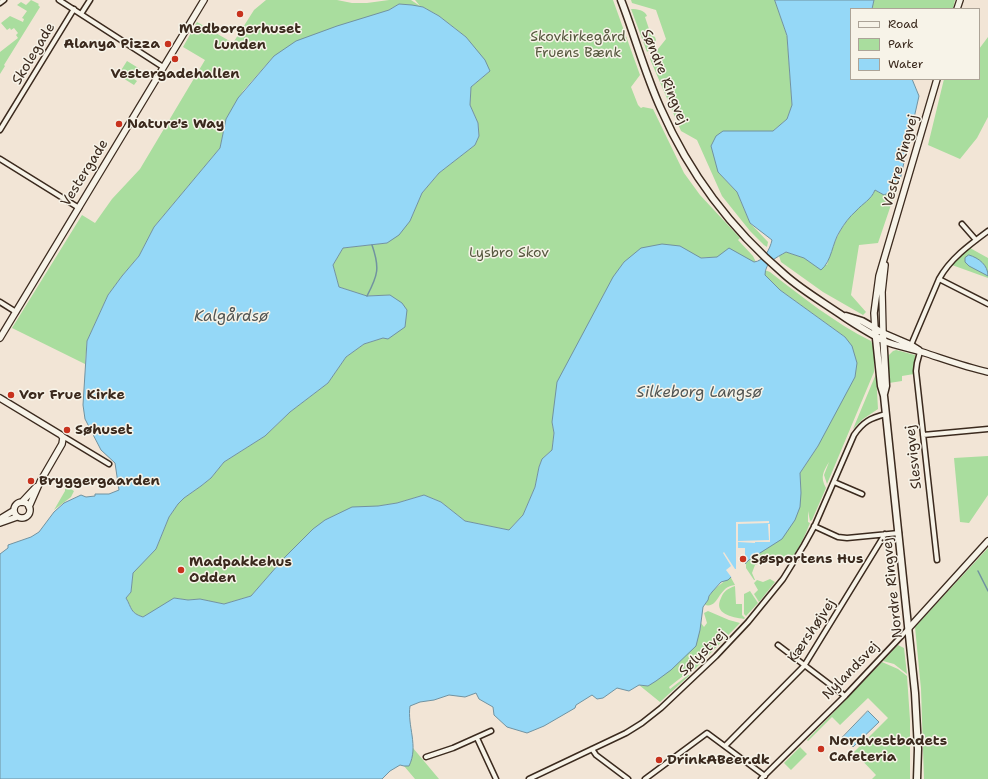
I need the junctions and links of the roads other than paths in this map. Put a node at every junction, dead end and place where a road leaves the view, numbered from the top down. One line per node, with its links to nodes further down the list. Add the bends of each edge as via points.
1 (4, 0): 6 (street)
2 (59, 0): 7 (street)
3 (90, 0): 8 (street)
4 (204, 0): 9 (street, Vestergade)
5 (621, 0): 22 (main road, Søndre Ringvej, via 660,106 685,156 714,200 746,239 801,288 839,313 862,321)
6 (0, 3)
7 (74, 9): 8 (street); 11 (street, Skolegade)
8 (81, 14): 9 (street)
9 (163, 67): 13 (street, Vestergade)
10 (937, 80): 17 (street, Vestre Ringvej)
11 (0, 130)
12 (0, 159): 13 (street)
13 (78, 208): 21 (street, Vestergade)
14 (962, 224): 16 (street)
15 (988, 231): 16 (street)
16 (976, 240): 18 (street, via 949,263)
17 (887, 249): 22 (street, Vestre Ringvej); 22 (street, Vestre Ringvej, via 877,284 874,313)
18 (939, 279): 20 (street); 24 (street)
19 (0, 302): 21 (street)
20 (988, 304)
21 (16, 312): 23 (street, Vestergade)
22 (879, 335): 24 (street); 25 (street, via 909,350); 27 (main road, Nordre Ringvej, via 881,386); 27 (main road, Nordre Ringvej, via 886,386)
23 (0, 338)
24 (911, 345): 25 (street)
25 (920, 352): 26 (street); 32 (street, Slesvigvej, via 916,371)
26 (988, 372)
27 (884, 396): 29 (main road, Nordre Ringvej)
28 (0, 398): 31 (street)
29 (886, 414): 35 (street, Sølystvej, via 873,417 859,428); 44 (main road, Nordre Ringvej)
30 (988, 429): 32 (street)
31 (61, 435): 33 (street); 34 (street, via 62,444)
32 (923, 435): 47 (street, Slesvigvej)
33 (109, 464)
34 (40, 482): 37 (street); 38 (street)
35 (834, 482): 36 (street); 43 (street, Sølystvej)
36 (862, 494)
37 (22, 502): 38 (street); 39 (street, via 15,505)
38 (29, 506): 40 (street, via 30,512 27,516)
39 (13, 511): 40 (street); 41 (street)
40 (17, 517): 42 (street)
41 (0, 519)
42 (0, 523)
43 (814, 526): 45 (street, via 838,537); 55 (street, Sølystvej, via 783,579 716,656 642,724)
44 (899, 532): 45 (street); 48 (main road, Nordre Ringvej)
45 (885, 534): 50 (street, Kærshøjvej)
46 (988, 541): 48 (street, Nylandsvej)
47 (937, 560)
48 (909, 628): 51 (street, Nylandsvej); 62 (main road, Nordre Ringvej, via 916,711)
49 (778, 646): 50 (street)
50 (804, 666): 51 (street); 54 (street, Kærshøjvej)
51 (845, 696): 57 (street, Nylandsvej)
52 (491, 731): 53 (street)
53 (477, 738): 56 (street); 58 (street)
54 (724, 746): 57 (street); 61 (street, via 707,733)
55 (592, 749): 59 (street, Sølystvej); 60 (street, via 596,755)
56 (426, 757)
57 (763, 777)
58 (496, 779)
59 (529, 779)
60 (628, 779)
61 (646, 779)
62 (917, 779)

